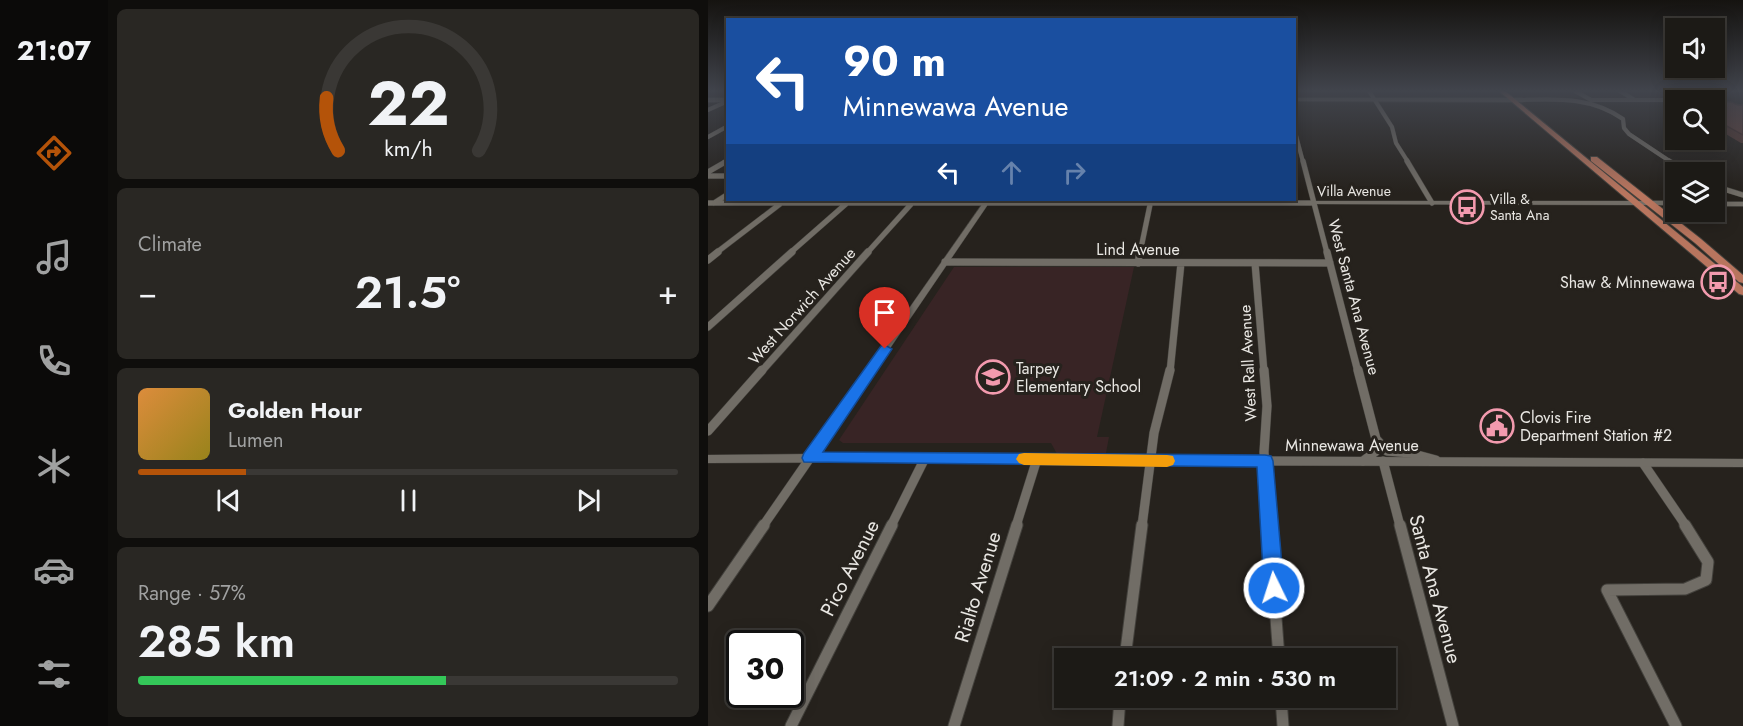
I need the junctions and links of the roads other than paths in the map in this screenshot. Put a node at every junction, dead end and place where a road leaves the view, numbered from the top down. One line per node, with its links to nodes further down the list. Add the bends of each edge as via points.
1 (1390, 125): 22 (street, via 1394,141)
2 (1553, 125): 8 (main road)
3 (1624, 125): 10 (street, via 1629,134)
4 (1544, 126): 8 (main road); 23 (main road)
5 (726, 127): 7 (street)
6 (1296, 136): 21 (street, West Santa Ana Avenue)
7 (708, 137)
8 (1574, 142): 24 (main road)
9 (726, 161): 11 (street)
10 (1671, 162)
11 (708, 174): 12 (street)
12 (726, 176)
13 (1725, 189): 15 (street)
14 (726, 195): 28 (street)
15 (1743, 195)
16 (915, 201): 17 (street, Villa Avenue); 20 (street, Villa Avenue); 40 (street, West Norwich Avenue)
17 (987, 201): 18 (street, Villa Avenue); 31 (street)
18 (1151, 201): 21 (street, Villa Avenue); 32 (street)
19 (781, 203): 20 (street, Villa Avenue); 28 (street, Villa Avenue); 30 (street)
20 (847, 203): 39 (street)
21 (1314, 203): 22 (street, Villa Avenue); 35 (street, West Santa Ana Avenue)
22 (1432, 203): 23 (street, Villa Avenue)
23 (1636, 203): 24 (main road, Villa Avenue); 29 (main road)
24 (1652, 203): 25 (main road, Villa Avenue); 36 (main road)
25 (1665, 203)
26 (1725, 204): 27 (main road)
27 (1743, 204)
28 (710, 205)
29 (1700, 256): 37 (main road, via 1713,261); 38 (main road)
30 (708, 260)
31 (945, 262): 32 (street, Lind Avenue); 42 (street)
32 (1138, 263): 33 (street, Lind Avenue)
33 (1180, 263): 34 (street, Lind Avenue); 46 (street, via 1169,379)
34 (1255, 263): 35 (street, Lind Avenue); 47 (street, West Rall Avenue, via 1266,406)
35 (1330, 263): 41 (street, West Santa Ana Avenue)
36 (1743, 280)
37 (1743, 286)
38 (1743, 292)
39 (708, 327)
40 (708, 431)
41 (1376, 439): 48 (street, via 1375,452); 50 (street, via 1387,451)
42 (810, 458): 43 (street, Minnewawa Avenue); 44 (street, Minnewawa Avenue); 53 (street)
43 (925, 458): 45 (street, Minnewawa Avenue); 58 (street, Pico Avenue)
44 (708, 459)
45 (1037, 459): 46 (street, Minnewawa Avenue); 59 (street, Rialto Avenue)
46 (1150, 461): 47 (street, Minnewawa Avenue); 54 (street)
47 (1265, 461): 48 (street, Minnewawa Avenue); 55 (street, West Rall Avenue)
48 (1363, 461): 49 (street, Minnewawa Avenue)
49 (1383, 461): 50 (street, Minnewawa Avenue); 62 (street, Santa Ana Avenue)
50 (1443, 462): 51 (street, Minnewawa Avenue)
51 (1643, 463): 52 (street, Minnewawa Avenue); 63 (street, via 1708,562 1706,580 1685,589 1607,590)
52 (1743, 463)
53 (708, 606)
54 (1126, 648)
55 (1278, 648)
56 (1119, 708): 60 (street)
57 (1282, 708): 61 (street)
58 (791, 726)
59 (954, 726)
60 (1118, 726)
61 (1283, 726)
62 (1453, 726)
63 (1676, 726)

